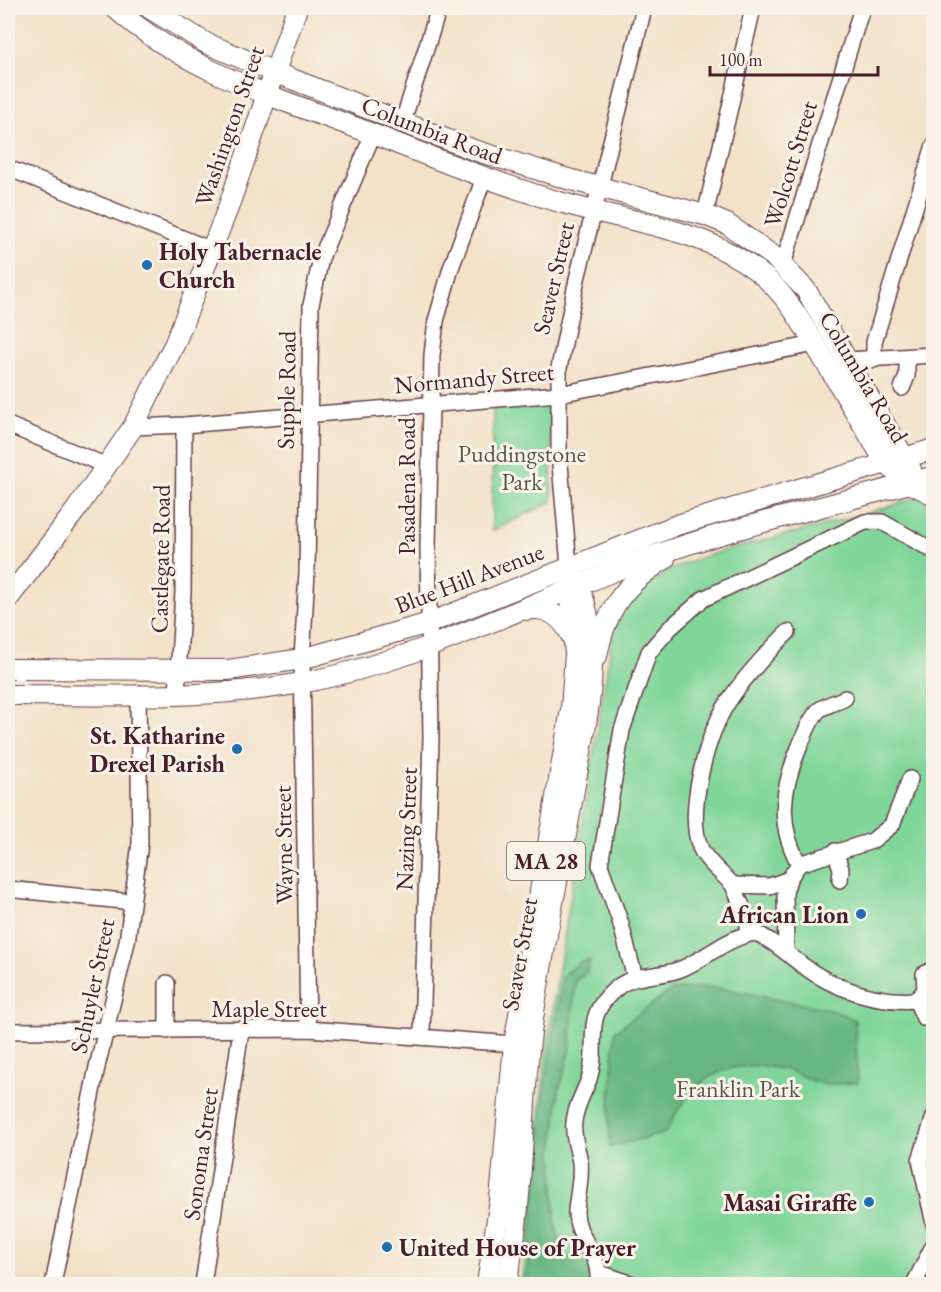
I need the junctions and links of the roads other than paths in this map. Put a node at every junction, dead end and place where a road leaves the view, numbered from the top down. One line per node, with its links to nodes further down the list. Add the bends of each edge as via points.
1 (116, 8): 9 (main road, Columbia Road, via 139,29 167,46)
2 (149, 8): 8 (main road, Columbia Road, via 206,43)
3 (297, 8): 8 (main road, Washington Street)
4 (439, 8): 10 (street)
5 (643, 8): 15 (street, Seaver Street)
6 (753, 8): 17 (street)
7 (862, 8): 19 (street, Wolcott Street)
8 (274, 72): 9 (main road, Washington Street); 10 (main road, Columbia Road)
9 (267, 93): 11 (main road, Columbia Road); 18 (main road, Washington Street)
10 (403, 121): 15 (main road, Columbia Road, via 522,165)
11 (373, 134): 14 (main road, Columbia Road); 28 (street, Supple Road, via 329,238 315,282)
12 (933, 145): 24 (street, via 874,342)
13 (8, 168): 18 (street)
14 (484, 178): 16 (main road, Columbia Road); 27 (street, Pasadena Road, via 436,321)
15 (600, 186): 16 (street, Seaver Street); 17 (main road, Columbia Road)
16 (595, 212): 20 (main road, Columbia Road, via 695,236 732,253 774,286); 26 (street, Seaver Street, via 564,335)
17 (705, 215): 19 (main road, Columbia Road, via 727,224)
18 (212, 250): 31 (main road, Washington Street, via 175,343)
19 (783, 265): 23 (main road, Columbia Road, via 813,299)
20 (815, 344): 26 (street, Normandy Street); 34 (main road, Columbia Road)
21 (933, 355): 22 (street)
22 (907, 357): 24 (street); 25 (street, via 908,376)
23 (847, 360): 24 (street); 33 (main road, Columbia Road)
24 (878, 360)
25 (902, 388)
26 (559, 394): 27 (street, Normandy Street); 41 (street, Seaver Street, via 559,453)
27 (429, 405): 28 (street, Normandy Street); 45 (street, Pasadena Road)
28 (308, 414): 30 (street, Normandy Street); 49 (street, Supple Road)
29 (8, 425): 35 (street)
30 (184, 425): 31 (street, Normandy Street); 51 (street, Castlegate Road, via 183,592)
31 (133, 427): 35 (main road, Washington Street)
32 (933, 449): 33 (main road, Blue Hill Avenue)
33 (906, 457): 34 (main road, Blue Hill Avenue); 37 (main road, Columbia Road)
34 (886, 464): 37 (main road, Columbia Road); 41 (main road, Blue Hill Avenue, via 677,525)
35 (107, 465): 43 (main road, Washington Street)
36 (933, 476): 37 (main road, Blue Hill Avenue / MA 28)
37 (911, 483): 38 (main road); 39 (main road, Blue Hill Avenue / MA 28)
38 (933, 495)
39 (697, 543): 42 (main road, Blue Hill Avenue); 55 (main road, MA 28, via 652,568 616,602 601,636)
40 (933, 551): 71 (street, via 882,522 865,522 703,599 656,642 633,693 622,730 600,865)
41 (569, 566): 42 (main road, Seaver Street / MA 28); 45 (main road, Blue Hill Avenue)
42 (574, 588): 44 (main road, Blue Hill Avenue); 47 (main road, Seaver Street / MA 28); 55 (main road, Seaver Street, via 588,626)
43 (8, 599)
44 (521, 611): 47 (main road, via 539,609 552,613 563,621); 48 (main road, Blue Hill Avenue)
45 (429, 623): 48 (street, Nazing Street); 49 (main road, Blue Hill Avenue)
46 (788, 632): 63 (street, via 756,664 727,704 701,775 696,806 701,849)
47 (574, 643): 81 (main road, Seaver Street / MA 28, via 574,686)
48 (429, 647): 52 (main road, Blue Hill Avenue); 80 (street, Nazing Street, via 431,738)
49 (302, 659): 51 (main road, Blue Hill Avenue, via 228,670); 52 (street, Wayne Street)
50 (8, 669): 51 (main road, Blue Hill Avenue)
51 (178, 670): 54 (street, Castlegate Road)
52 (303, 683): 54 (main road, Blue Hill Avenue, via 261,690); 75 (street, Wayne Street)
53 (138, 693): 54 (main road, Blue Hill Avenue); 56 (main road, Blue Hill Avenue); 66 (street, Schuyler Street, via 140,843)
54 (177, 693)
55 (590, 694): 81 (main road, Seaver Street / MA 28)
56 (8, 695)
57 (845, 698): 60 (street, via 819,711 812,721 784,790 785,831)
58 (910, 779): 59 (street, via 892,825 872,842)
59 (835, 851): 60 (street); 62 (street, via 842,869)
60 (799, 864): 61 (street)
61 (789, 879): 64 (street); 69 (street, via 785,893)
62 (840, 880)
63 (733, 885): 64 (street); 67 (street)
64 (754, 888): 67 (street)
65 (8, 889): 66 (street)
66 (132, 902): 78 (street, Schuyler Street, via 127,942)
67 (741, 905): 68 (street, via 748,920)
68 (748, 934): 69 (street, via 756,933); 71 (street, via 681,969)
69 (786, 950): 73 (street, via 811,971 864,996)
70 (933, 969): 73 (street, via 924,974 925,990)
71 (635, 978): 85 (street, via 612,993 597,1011 591,1069 574,1122 580,1164 576,1212)
72 (167, 983): 79 (street)
73 (916, 1000): 74 (street, via 924,1018)
74 (933, 1017)
75 (308, 1029): 76 (street, Maple Street); 80 (street, Maple Street)
76 (241, 1030): 79 (street, Maple Street); 87 (street, Sonoma Street)
77 (8, 1031): 78 (street, Maple Street)
78 (106, 1031): 79 (street, Maple Street); 86 (street, Schuyler Street)
79 (167, 1031)
80 (422, 1036): 81 (street, Maple Street)
81 (522, 1042): 88 (main road, Seaver Street / MA 28); 89 (main road, Seaver Street / MA 28, via 517,1208)
82 (933, 1117): 83 (street, via 920,1160)
83 (933, 1224)
84 (933, 1244): 91 (street)
85 (599, 1279): 90 (street)
86 (53, 1284)
87 (203, 1284)
88 (487, 1284)
89 (506, 1284)
90 (633, 1284)
91 (914, 1284)

